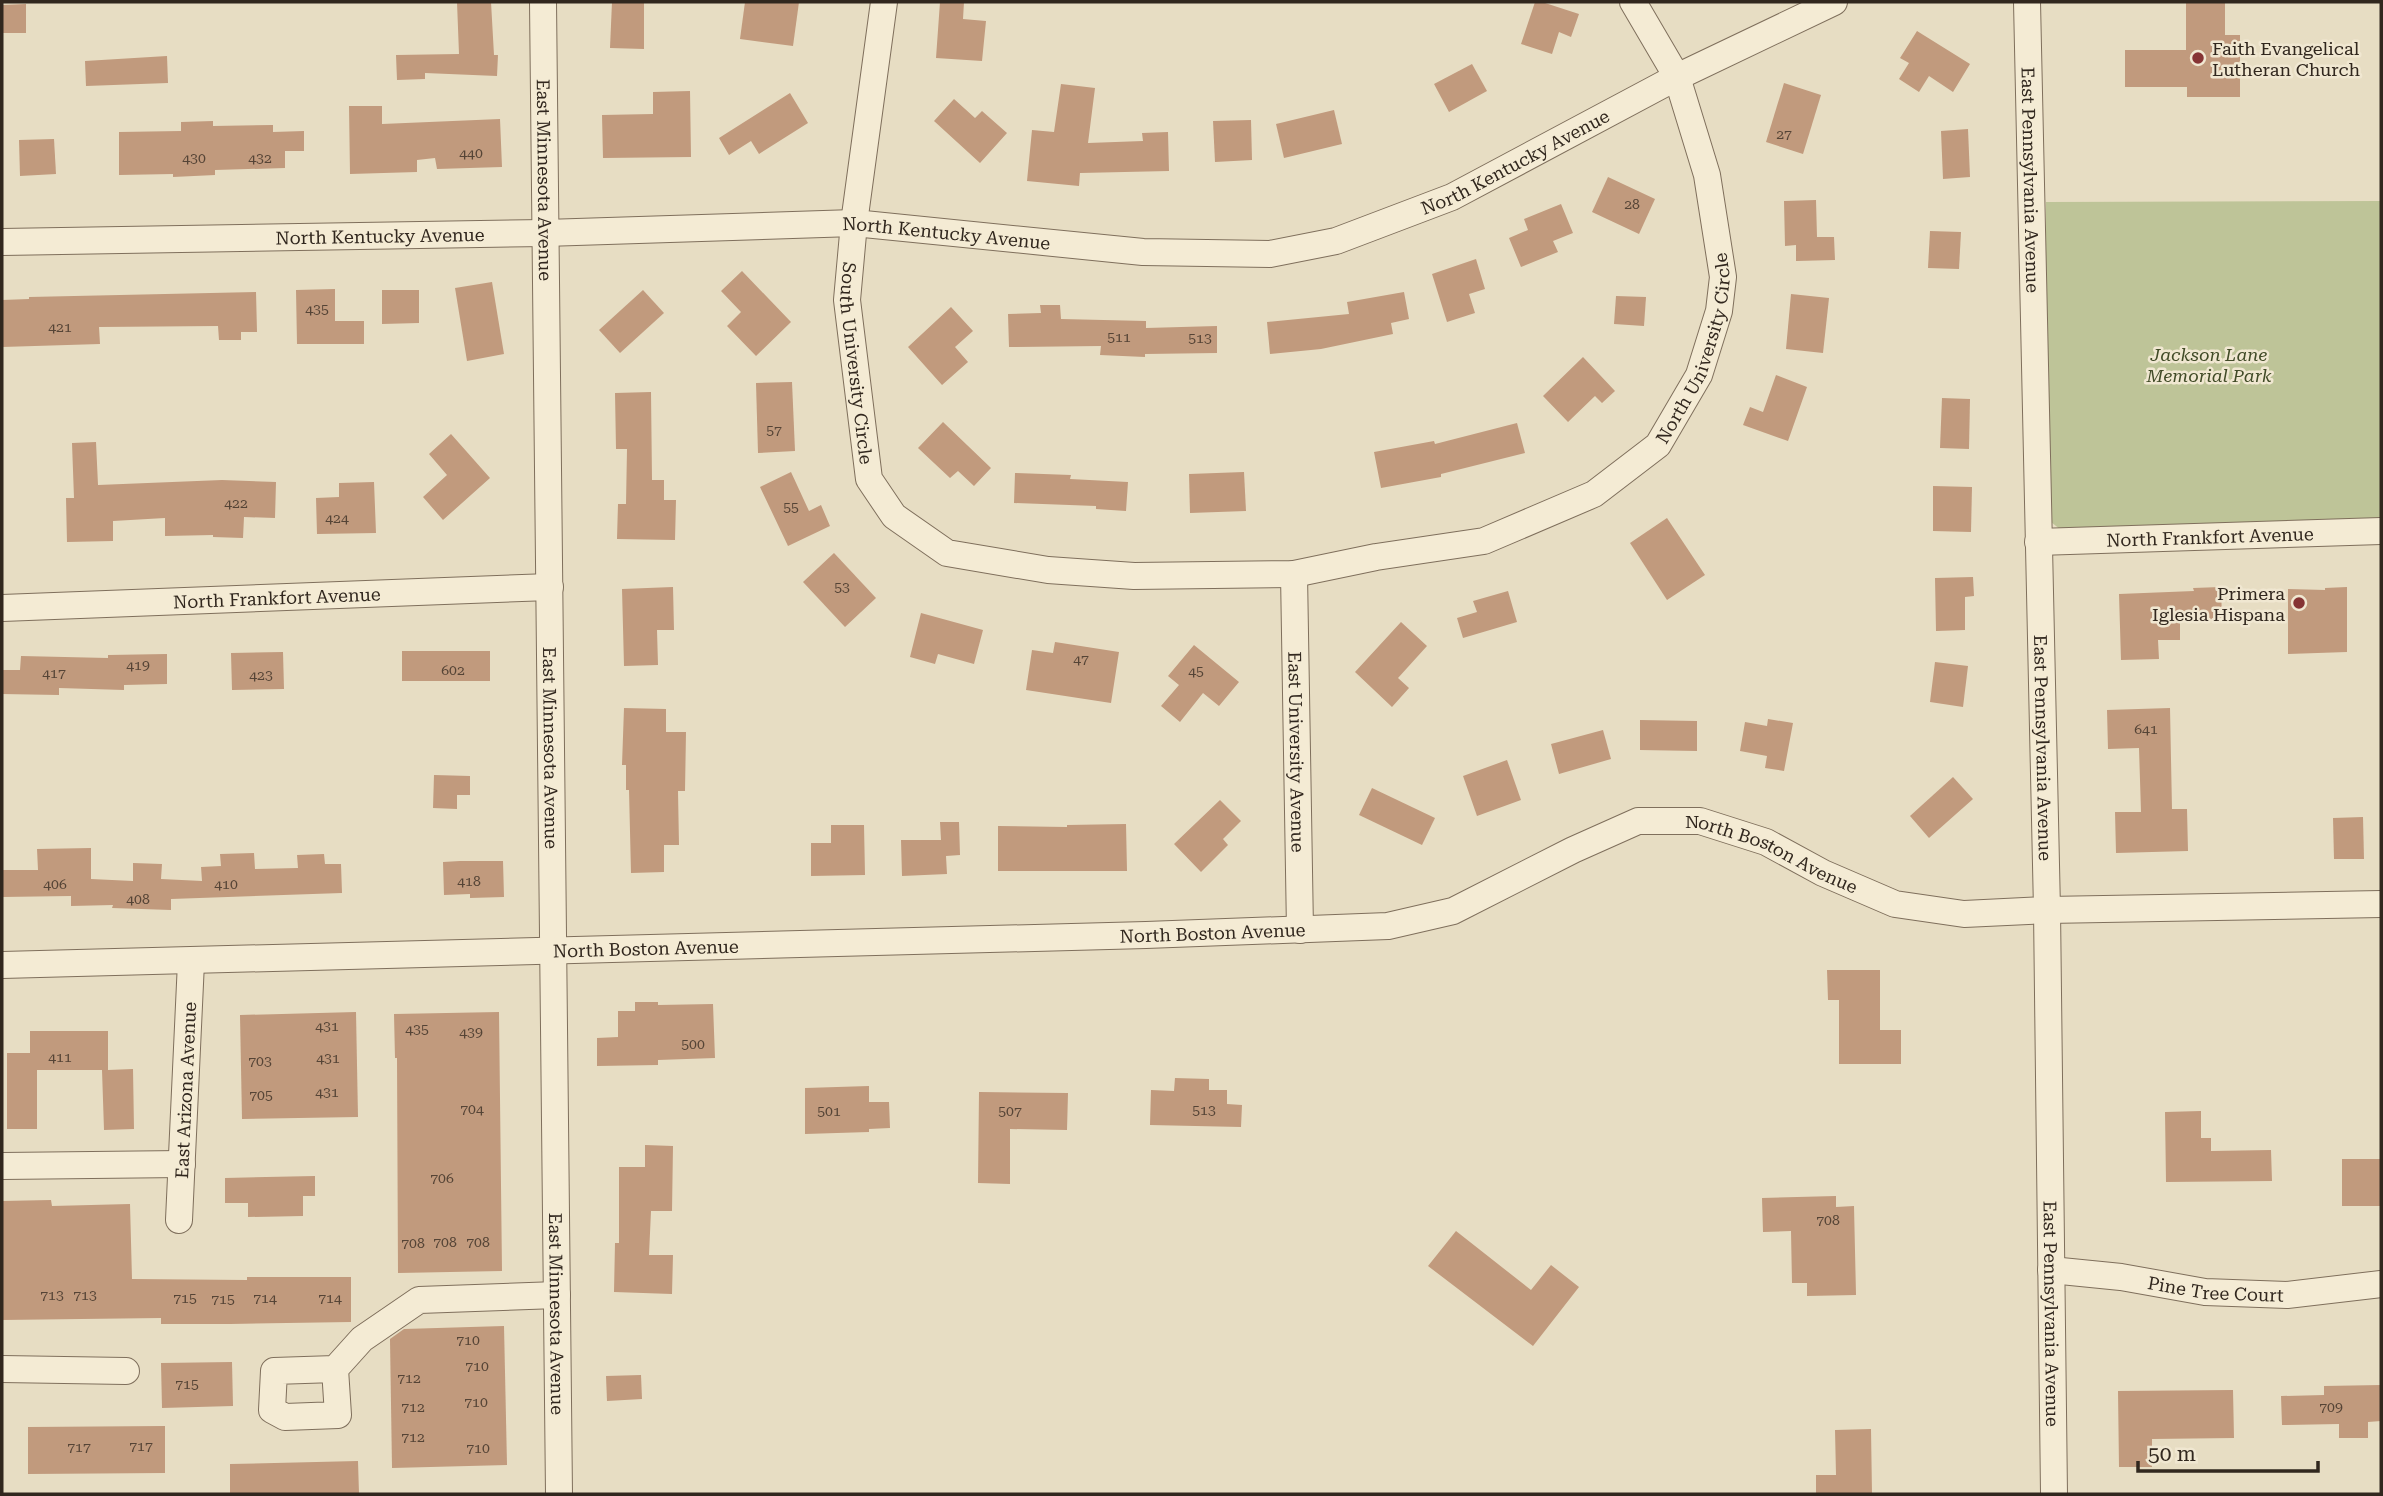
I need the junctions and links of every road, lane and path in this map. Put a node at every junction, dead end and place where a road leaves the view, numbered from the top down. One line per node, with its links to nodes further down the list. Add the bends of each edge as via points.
1 (543, 2): 8 (street, East Minnesota Avenue)
2 (884, 2): 7 (street, South University Circle)
3 (1633, 2): 6 (street, North University Circle)
4 (1834, 2): 6 (street, North Kentucky Avenue)
5 (2027, 2): 11 (street, East Pennsylvania Avenue)
6 (1677, 77): 7 (street, North Kentucky Avenue, via 1452,197 1336,241 1270,254 1143,253); 12 (street, North University Circle, via 1707,175 1723,277 1719,311 1699,375 1658,445 1594,494 1484,541)
7 (854, 223): 8 (street, North Kentucky Avenue); 12 (street, South University Circle, via 846,300 869,479 894,516 947,553 1048,570 1134,576)
8 (545, 233): 9 (street, North Kentucky Avenue); 13 (street, East Minnesota Avenue)
9 (2, 242)
10 (2381, 531): 11 (street, North Frankfort Avenue)
11 (2038, 542): 16 (street, East Pennsylvania Avenue)
12 (1294, 574): 17 (street, East University Avenue)
13 (550, 587): 14 (street, North Frankfort Avenue); 18 (street, East Minnesota Avenue)
14 (2, 608)
15 (2381, 904): 16 (street, North Boston Avenue)
16 (2047, 910): 17 (street, North Boston Avenue, via 1964,914 1895,904 1766,842 1700,821 1638,821 1453,911 1388,926); 24 (street, East Pennsylvania Avenue)
17 (1300, 930): 18 (street, North Boston Avenue)
18 (554, 952): 19 (street, North Boston Avenue); 26 (street, East Minnesota Avenue)
19 (191, 962): 20 (street, North Boston Avenue); 21 (street, East Arizona Avenue)
20 (2, 965)
21 (182, 1164): 22 (street); 23 (street, East Arizona Avenue)
22 (2, 1166)
23 (179, 1220)
24 (2051, 1270): 25 (street, Pine Tree Court, via 2205,1292 2287,1295); 31 (street, East Pennsylvania Avenue)
25 (2381, 1284)
26 (557, 1295): 28 (street, via 419,1300 362,1339); 30 (street, East Minnesota Avenue)
27 (2, 1369): 29 (street)
28 (335, 1369)
29 (126, 1371)
30 (559, 1494)
31 (2054, 1494)

